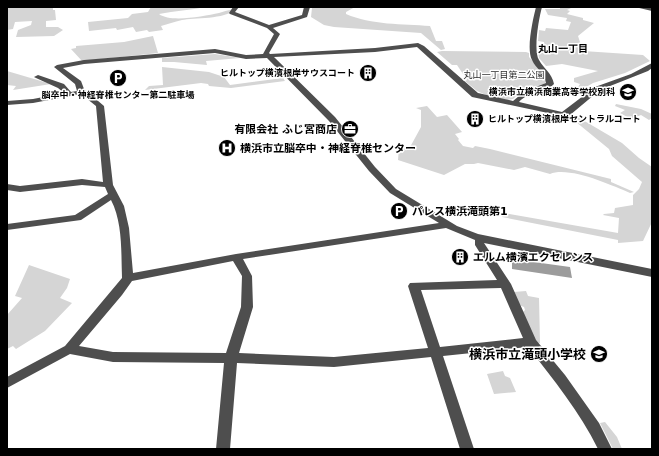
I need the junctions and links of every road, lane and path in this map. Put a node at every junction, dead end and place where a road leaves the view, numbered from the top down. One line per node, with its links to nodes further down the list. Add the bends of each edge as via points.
1 (236, 7): 6 (street, via 232,13)
2 (307, 7): 6 (street, via 305,16)
3 (539, 7): 13 (street, via 533,54 549,75 550,84 523,93)
4 (638, 7): 5 (street)
5 (652, 9)
6 (269, 27): 7 (street, via 277,34 266,52)
7 (269, 55): 10 (street, via 246,56 215,51 84,62 57,67 78,83 78,89); 13 (street, via 375,50 418,45 476,95); 17 (street, via 332,119 372,169 394,191)
8 (652, 65): 13 (street, via 634,76 602,86 567,113)
9 (38, 77): 11 (street, via 61,86)
10 (82, 92): 11 (street); 14 (street, via 95,99 100,106)
11 (70, 94): 12 (street)
12 (7, 103)
13 (514, 104)
14 (108, 185): 15 (street, via 82,182 20,189); 16 (street)
15 (7, 187)
16 (114, 194): 18 (street, via 78,218); 22 (street, via 124,228)
17 (448, 225): 19 (street); 20 (street)
18 (7, 226)
19 (482, 239): 21 (street); 23 (street, via 479,242 480,246)
20 (236, 257): 22 (street); 27 (street, via 247,276 247,307)
21 (652, 273)
22 (128, 278): 25 (street)
23 (505, 284): 24 (street); 26 (street, via 414,286)
24 (531, 342): 26 (street); 31 (street, via 594,427)
25 (69, 349): 27 (street, via 112,357); 28 (street)
26 (435, 351): 27 (street, via 334,362); 30 (street)
27 (231, 358): 29 (street)
28 (7, 383)
29 (223, 449)
30 (467, 449)
31 (605, 449)

